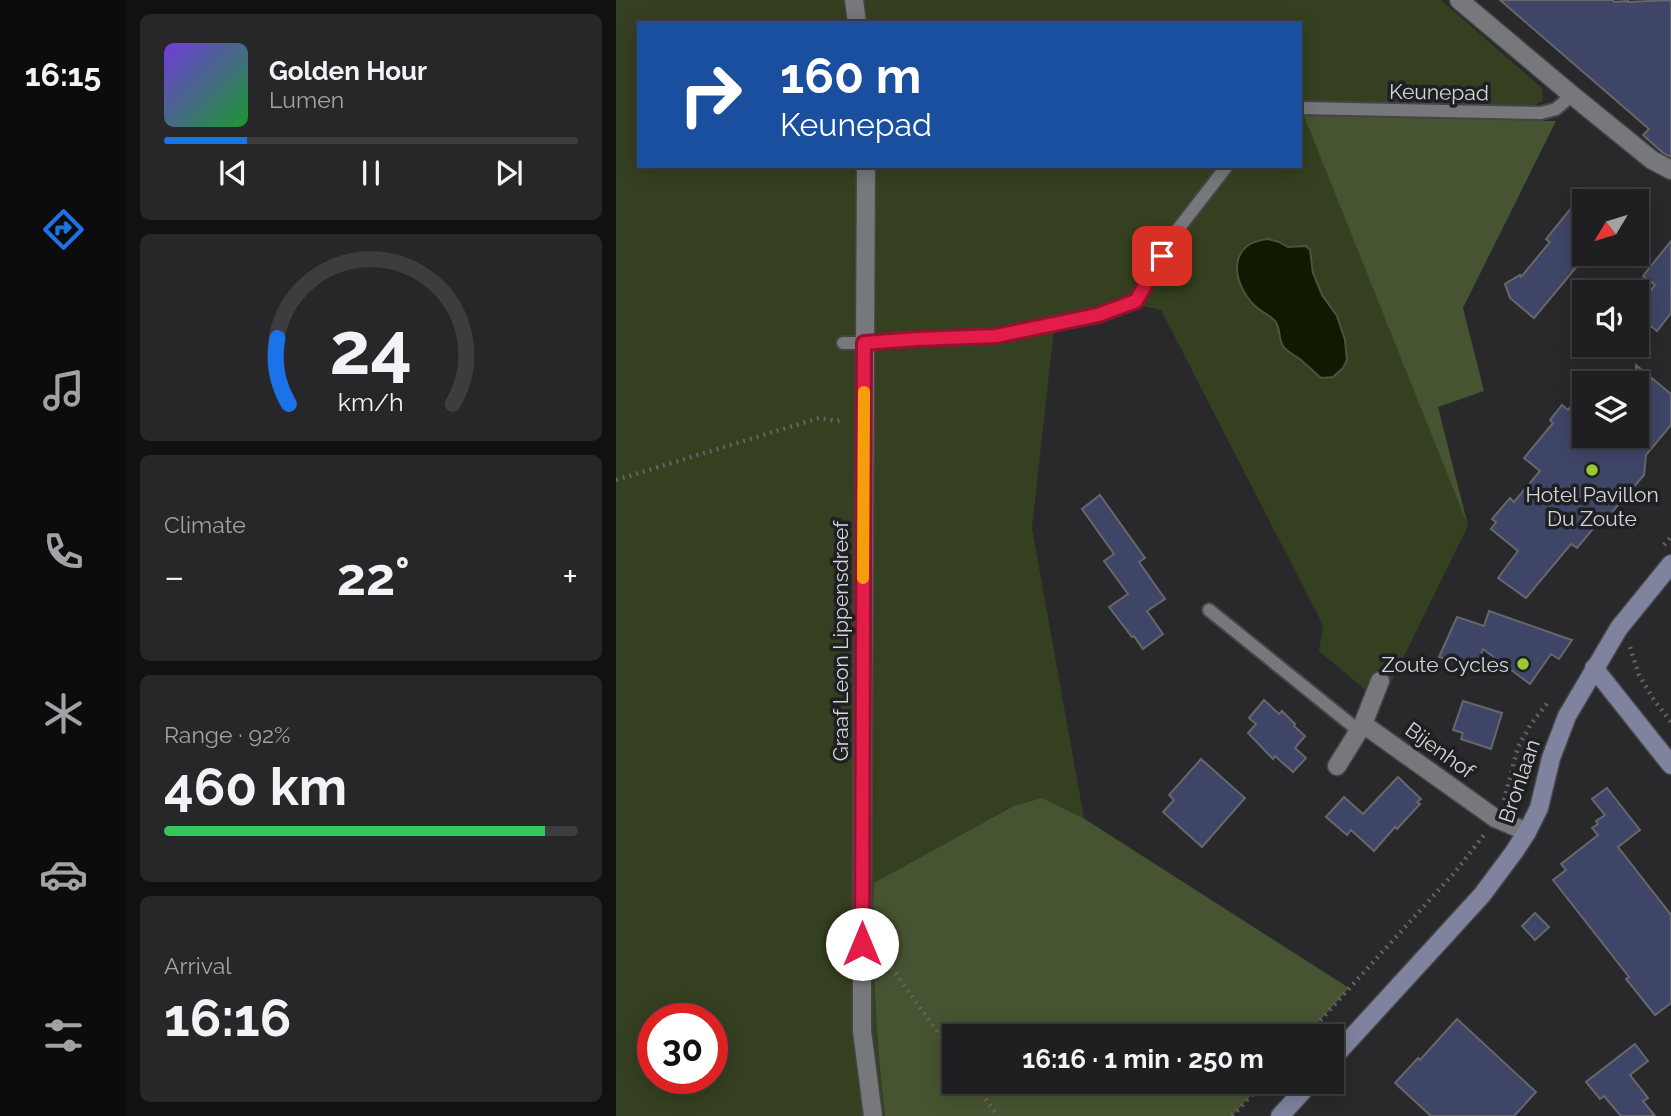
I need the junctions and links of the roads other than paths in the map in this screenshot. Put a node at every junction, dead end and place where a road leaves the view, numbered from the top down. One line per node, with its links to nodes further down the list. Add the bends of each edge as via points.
1 (854, 0): 3 (street)
2 (1459, 0): 4 (street)
3 (857, 21)
4 (1572, 95): 5 (lane, Keunepad, via 1556,109 1541,113); 8 (street, via 1652,160)
5 (1302, 108)
6 (866, 168): 10 (street, Graaf Leon Lippensdreef)
7 (1225, 168): 10 (lane, via 1175,233 1136,301 1098,315 996,336)
8 (1671, 170)
9 (843, 343): 10 (lane)
10 (864, 343): 21 (street, Graaf Leon Lippensdreef, via 862,1031)
11 (1671, 564): 13 (street, Bronlaan)
12 (1209, 610): 15 (lane)
13 (1594, 668): 16 (street); 18 (street, Bronlaan, via 1567,716 1539,808)
14 (1380, 681): 15 (street)
15 (1361, 727): 17 (street); 18 (street, Bijenhof, via 1495,818)
16 (1671, 765)
17 (1337, 766)
18 (1527, 832): 19 (street, Bronlaan, via 1482,895)
19 (1344, 1046)
20 (1300, 1094): 22 (street)
21 (873, 1116)
22 (1280, 1116)

